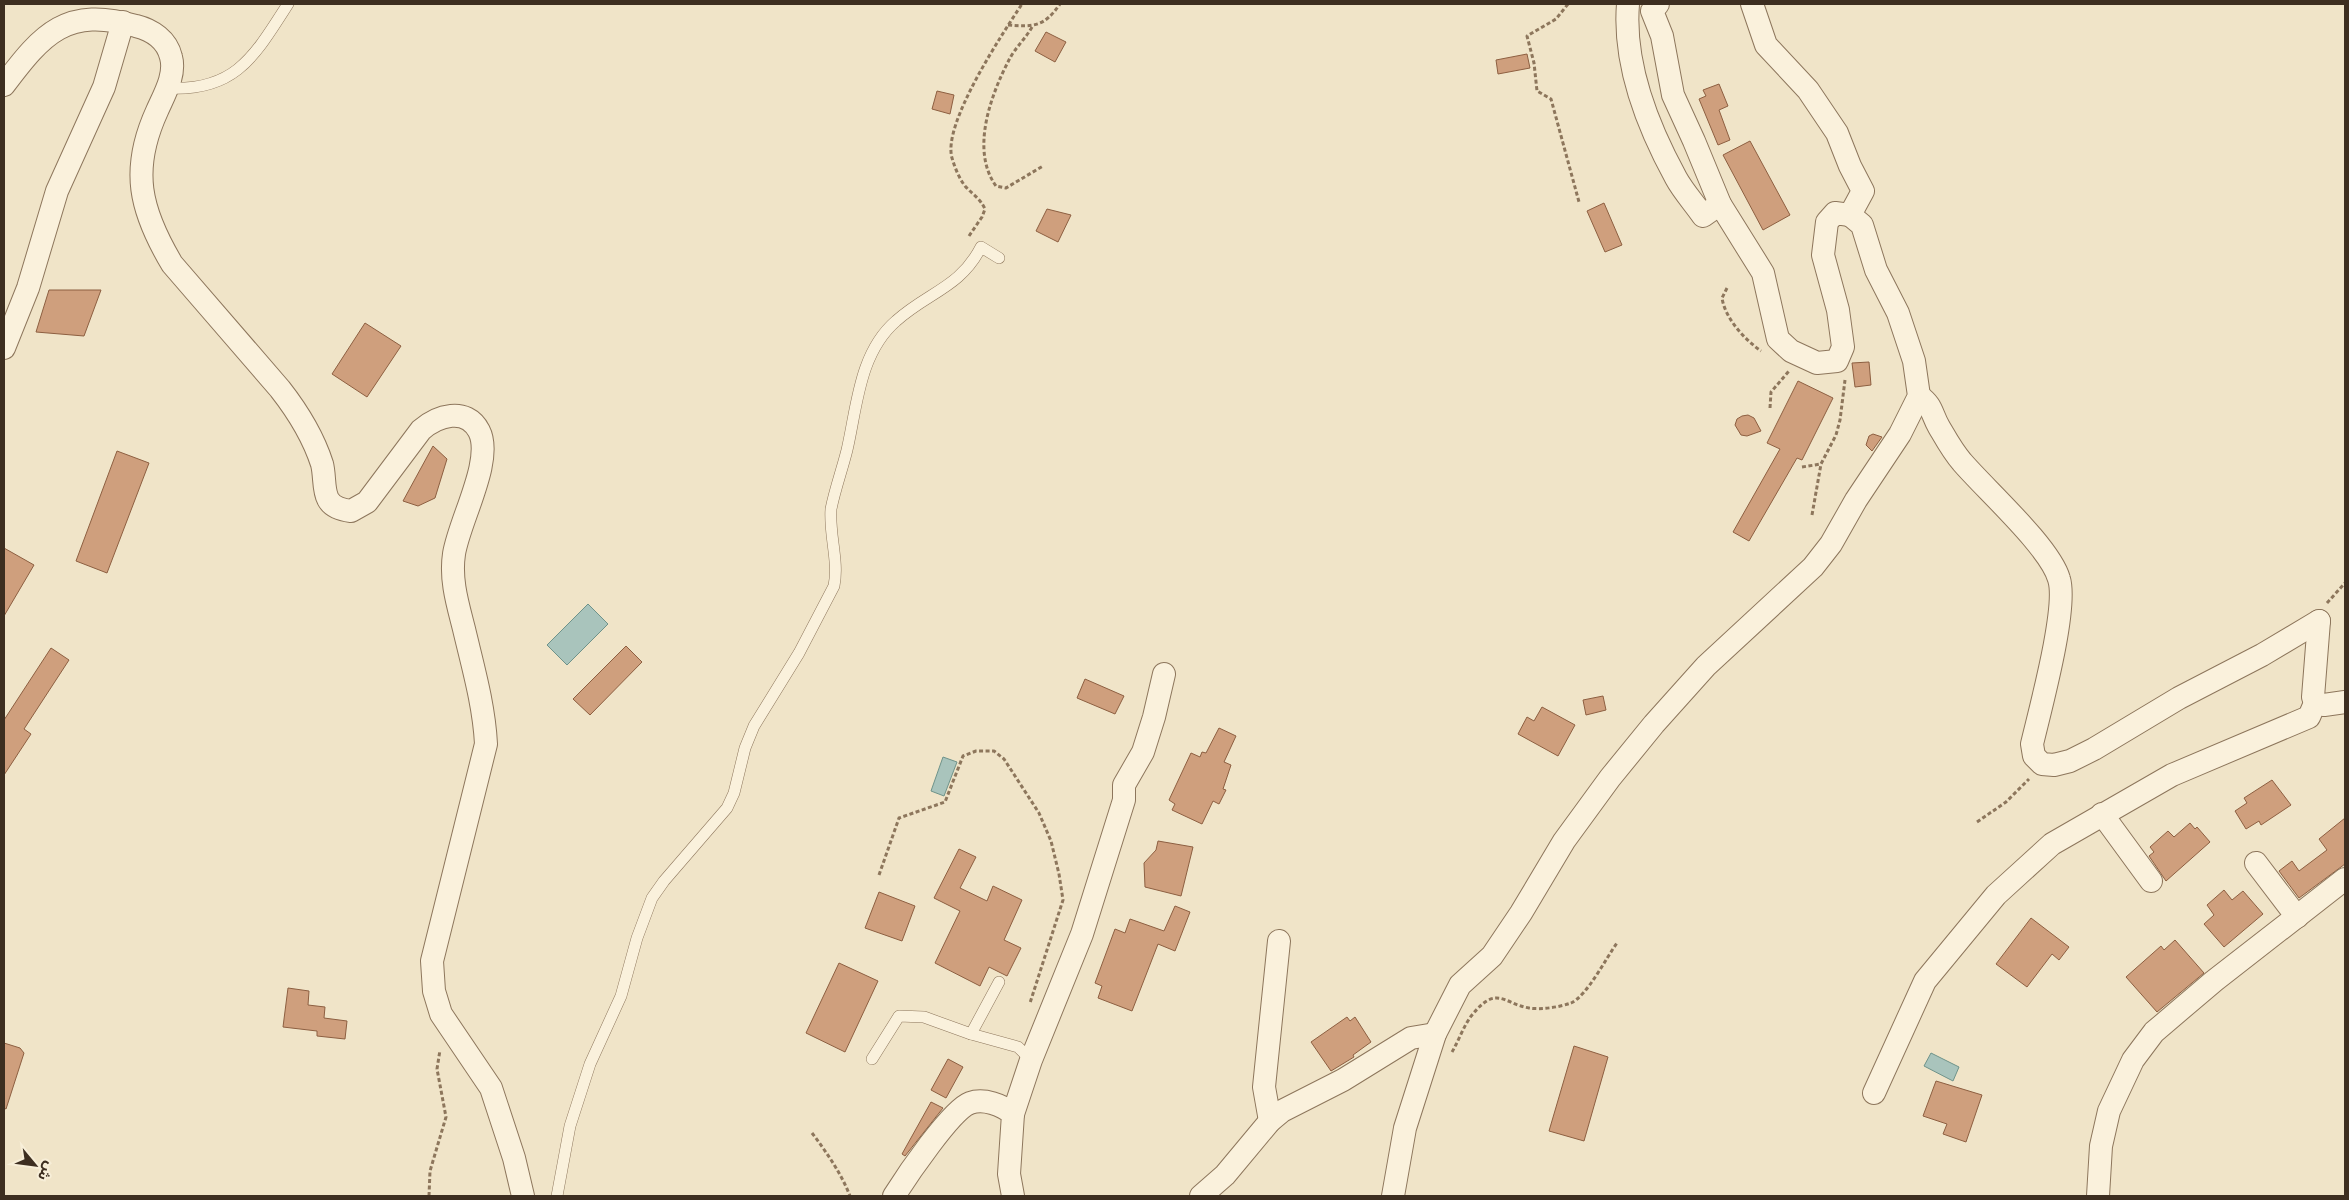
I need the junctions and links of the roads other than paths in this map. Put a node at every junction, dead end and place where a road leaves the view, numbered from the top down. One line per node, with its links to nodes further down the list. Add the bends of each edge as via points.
1 (288, 4): 7 (lane, via 256,54 236,71 196,87)
2 (1628, 4): 8 (street, via 1633,68 1641,99 1676,179 1702,216)
3 (1658, 4): 8 (street, via 1652,11 1662,36 1673,95)
4 (1752, 4): 9 (street, via 1766,44 1808,90 1837,133 1863,191)
5 (123, 22): 6 (street, via 86,19 50,32); 7 (street, via 153,32 168,48 172,65); 11 (street, via 104,87 57,191 28,288)
6 (4, 84)
7 (167, 88): 30 (street, via 140,162 140,182 147,214 172,264 297,411 322,465 328,500 342,510 360,508 430,422 445,416 458,416 470,420 479,430 483,456 460,529 453,572 485,717 486,744 432,961 434,991 441,1014 491,1088)
8 (1720, 204): 9 (street, via 1763,274 1778,339 1791,354 1817,363 1837,361 1844,347 1823,255 1826,222 1835,214)
9 (1850, 215): 12 (street, via 1862,224 1876,270 1898,312 1914,361)
10 (999, 258): 31 (lane, via 981,247 973,262 951,284 895,321 869,357 831,510 834,586 799,653 754,726 726,808 652,898 636,938 621,996 590,1064 570,1126)
11 (4, 348)
12 (1919, 396): 15 (street, via 1930,404 1938,425 1960,460 2040,547 2060,579 2056,633 2032,744 2034,756 2042,764 2054,765 2094,749 2319,621); 24 (street, via 1900,434 1831,544 1813,566 1706,666 1616,770 1564,841 1492,956 1460,985)
13 (1164, 674): 26 (street, via 1143,752 1124,785 1124,800 1082,934)
14 (2345, 702): 15 (street)
15 (2316, 703): 16 (street, via 2309,716 2172,775)
16 (2102, 814): 19 (street); 27 (street, via 2052,844 1996,894 1950,950 1926,981)
17 (2256, 863): 20 (street)
18 (2345, 879): 20 (street)
19 (2151, 881)
20 (2297, 917): 36 (street, via 2154,1032 2133,1060 2109,1111 2101,1146)
21 (1279, 941): 29 (street, via 1264,1087)
22 (999, 982): 23 (lane)
23 (971, 1034): 25 (lane, via 924,1017 899,1016); 26 (lane, via 1018,1048)
24 (1435, 1034): 29 (street, via 1410,1038); 35 (street, via 1405,1128)
25 (872, 1059)
26 (1031, 1060): 28 (street)
27 (1874, 1093)
28 (1013, 1114): 32 (street, via 991,1103 970,1103 955,1113); 33 (street, via 1009,1174)
29 (1270, 1121): 34 (street, via 1225,1175)
30 (523, 1196)
31 (557, 1196)
32 (894, 1196)
33 (1013, 1196)
34 (1201, 1196)
35 (1393, 1196)
36 (2098, 1196)

